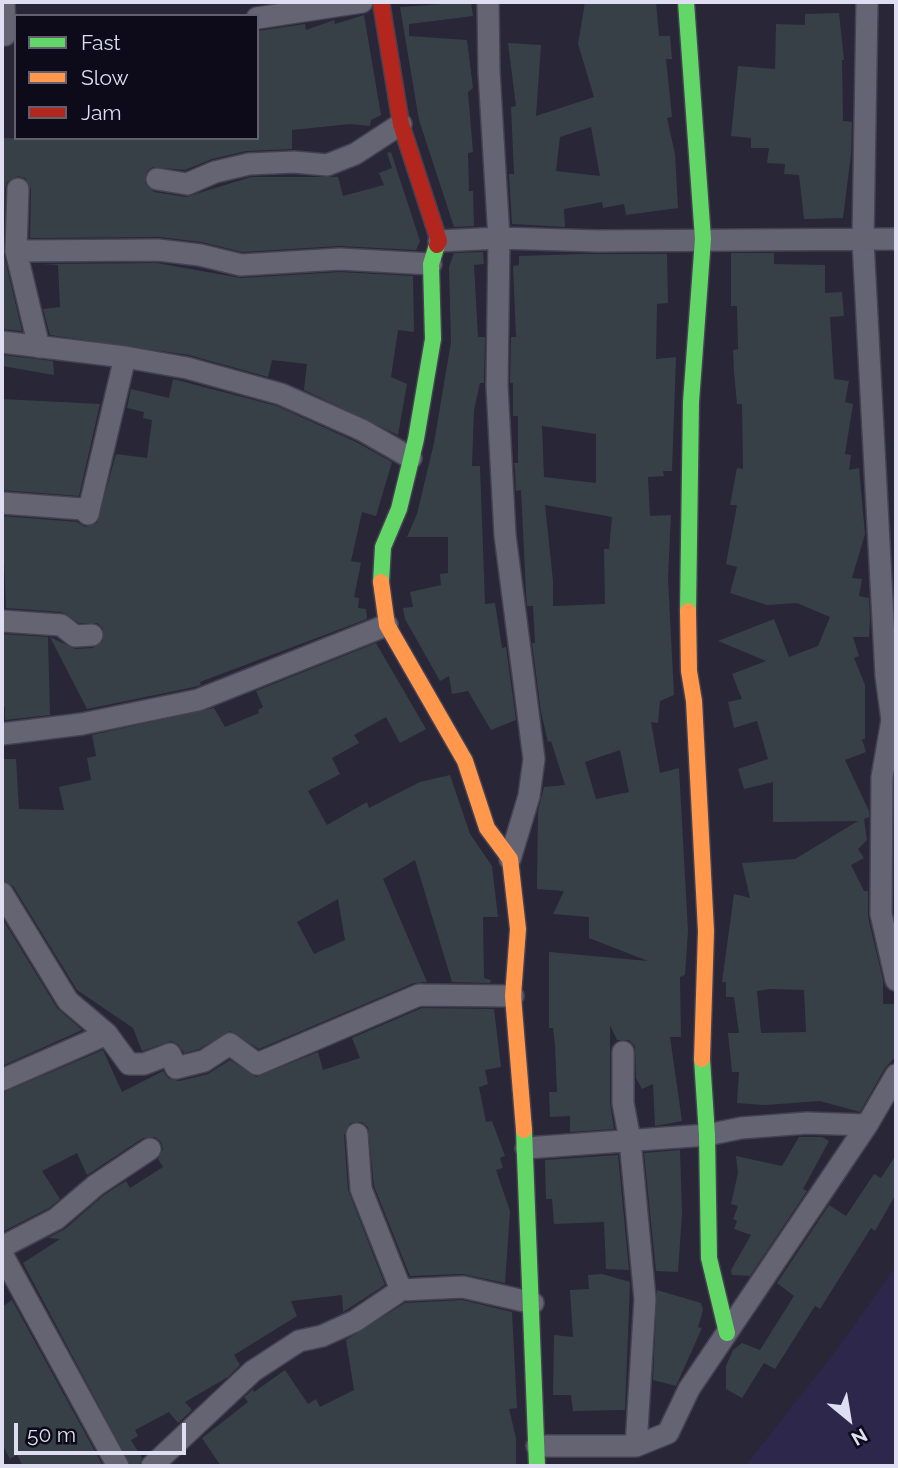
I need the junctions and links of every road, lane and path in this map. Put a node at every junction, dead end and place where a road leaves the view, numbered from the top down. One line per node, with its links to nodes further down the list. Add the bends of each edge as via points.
1 (4, 2): 8 (street)
2 (362, 2): 7 (street)
3 (381, 2): 9 (street)
4 (488, 2): 12 (street)
5 (686, 2): 13 (street)
6 (867, 2): 16 (street)
7 (259, 18)
8 (8, 35)
9 (401, 124): 10 (street, via 355,154 327,165 249,164 187,184); 15 (street)
10 (157, 178)
11 (18, 189): 17 (street)
12 (499, 238): 13 (street); 15 (street); 29 (street, via 497,386 505,535 534,759 529,796)
13 (703, 239): 16 (street); 39 (street, via 691,402 688,598 706,930 700,1036)
14 (896, 239): 16 (street)
15 (439, 241): 18 (street)
16 (863, 241): 28 (street, via 892,720)
17 (16, 251): 18 (street, via 158,250 241,265 340,260); 20 (street)
18 (431, 264): 22 (street, via 433,339)
19 (2, 342): 20 (street)
20 (39, 347): 21 (street)
21 (125, 357): 22 (street, via 187,368 281,394); 23 (street, via 88,514 83,509)
22 (411, 458): 25 (street, via 399,509 383,547 381,586)
23 (2, 503)
24 (2, 621): 26 (street, via 61,625 75,636)
25 (387, 625): 27 (street, via 198,700 82,724); 29 (street, via 465,761 487,828)
26 (92, 635)
27 (2, 734)
28 (889, 776): 31 (street, via 881,914)
29 (510, 859): 32 (street, via 518,929)
30 (2, 893): 33 (street, via 68,1001)
31 (896, 980)
32 (513, 996): 33 (street, via 419,995 257,1063 230,1044 204,1061 176,1068 170,1055 144,1064 129,1063); 41 (street)
33 (107, 1034): 36 (street)
34 (623, 1052): 40 (street, via 623,1103)
35 (896, 1074): 37 (street)
36 (2, 1080)
37 (867, 1125): 39 (street, via 807,1123); 47 (street)
38 (357, 1134): 45 (street, via 361,1189)
39 (707, 1135): 40 (street); 47 (street, via 709,1258)
40 (630, 1140): 41 (street); 48 (street, via 645,1299)
41 (526, 1148): 46 (street)
42 (150, 1149): 43 (street, via 56,1219)
43 (2, 1247)
44 (2, 1254): 50 (street)
45 (401, 1290): 46 (street, via 463,1287); 51 (street, via 355,1321 299,1341 253,1371)
46 (533, 1303): 49 (street)
47 (727, 1333): 48 (street, via 689,1389 668,1433)
48 (636, 1446): 49 (street)
49 (537, 1456)
50 (118, 1466)
51 (152, 1466)

